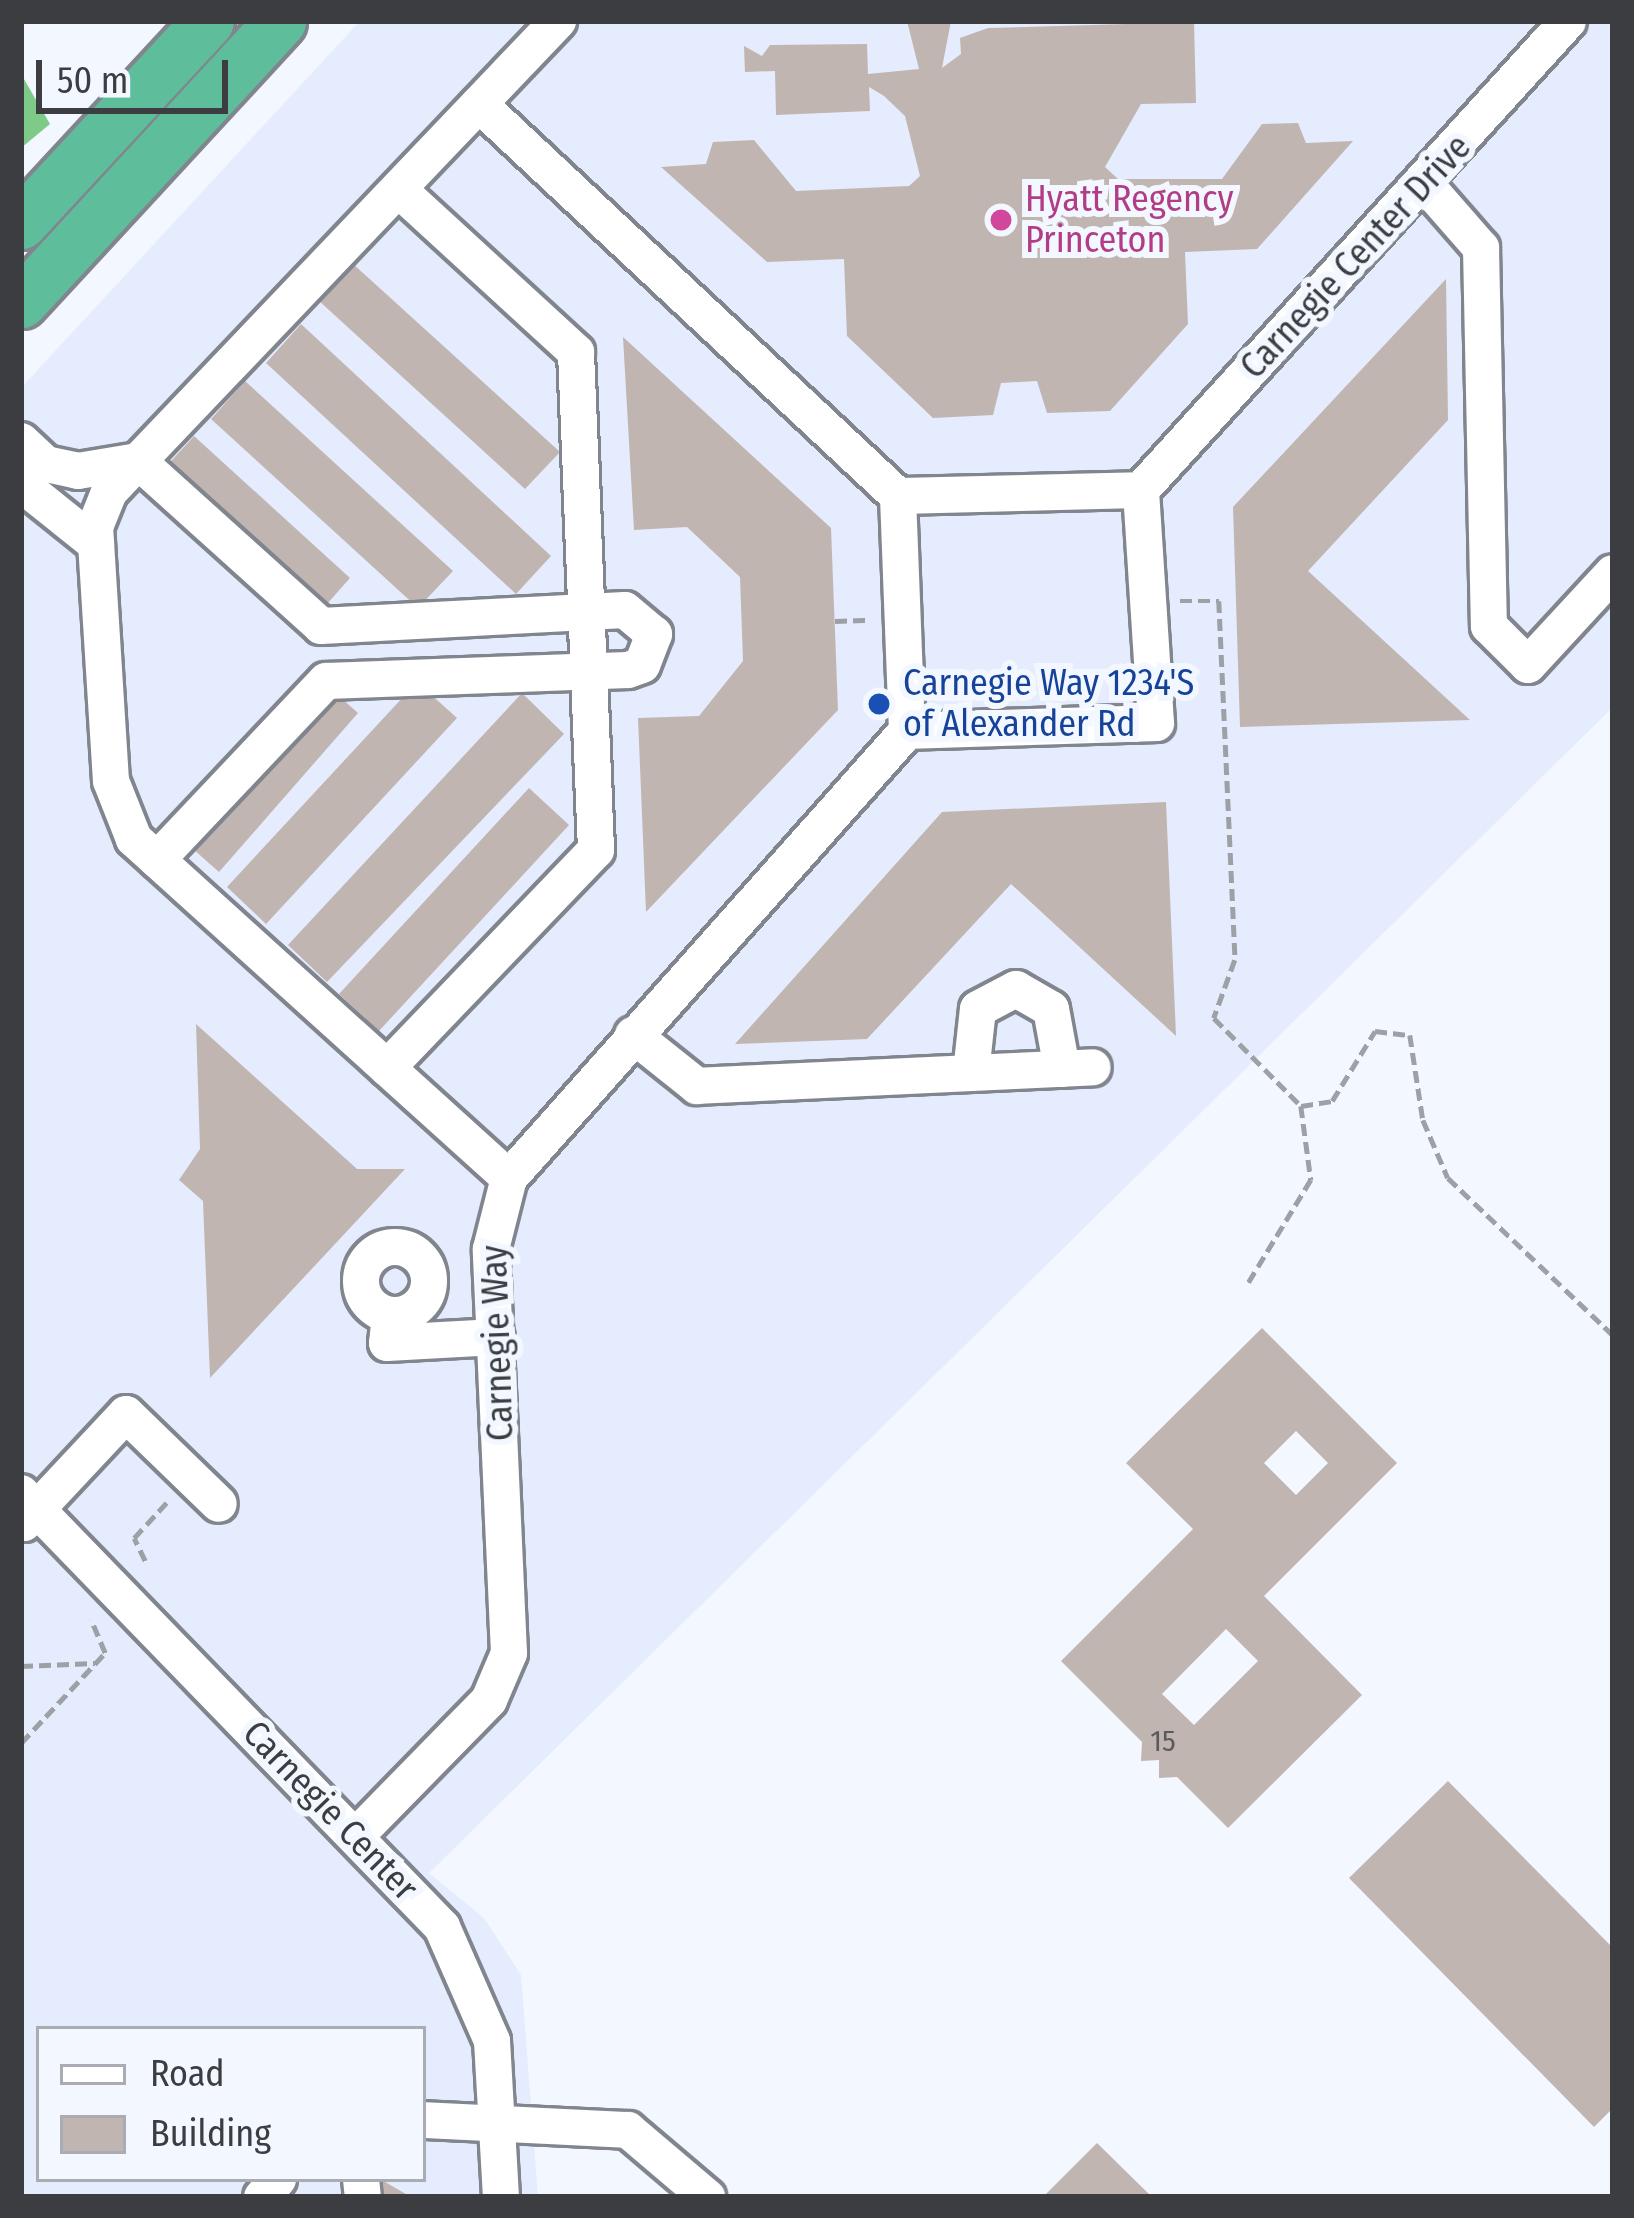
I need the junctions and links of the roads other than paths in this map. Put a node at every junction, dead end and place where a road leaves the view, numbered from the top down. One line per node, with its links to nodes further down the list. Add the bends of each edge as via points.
1 (208, 21): 8 (highway)
2 (280, 21): 9 (highway)
3 (557, 21): 5 (street)
4 (1568, 21): 6 (street, Carnegie Center Drive)
5 (479, 104): 7 (street); 14 (street)
6 (1425, 184): 13 (street, Carnegie Center Drive); 16 (street, via 1481,248 1489,626 1528,665)
7 (398, 189): 11 (street); 17 (street, via 576,352)
8 (21, 223)
9 (21, 302)
10 (21, 441): 11 (street, via 46,464 78,471)
11 (138, 461): 15 (street, via 99,508); 17 (street, via 322,626)
12 (21, 484): 15 (street)
13 (1142, 490): 14 (street); 19 (street, via 1156,723)
14 (898, 496): 19 (street)
15 (96, 544): 20 (street, via 111,781 122,818)
16 (1613, 573)
17 (587, 612): 18 (street); 18 (street, via 638,612 654,634 643,665)
18 (589, 673): 20 (street, via 326,681); 22 (street, via 596,850)
19 (908, 730): 21 (street, Carnegie Way)
20 (157, 860): 22 (street)
21 (633, 1035): 23 (street, via 697,1086); 24 (street, Carnegie Way)
22 (387, 1068): 24 (street)
23 (971, 1073): 23 (street, via 1077,1068 1051,1009 1016,989 978,1009)
24 (508, 1178): 26 (street, Carnegie Way, via 491,1249)
25 (390, 1315): 26 (street, via 387,1343)
26 (496, 1337): 29 (street, Carnegie Way, via 502,1676)
27 (219, 1504): 28 (street, via 126,1414)
28 (26, 1509): 29 (street, Carnegie Center)
29 (356, 1836): 31 (street, Carnegie Center, via 466,1962 492,2041)
30 (426, 2120): 31 (street)
31 (498, 2121): 32 (street, Carnegie Center); 33 (street, via 628,2130)
32 (501, 2197)
33 (706, 2197)

